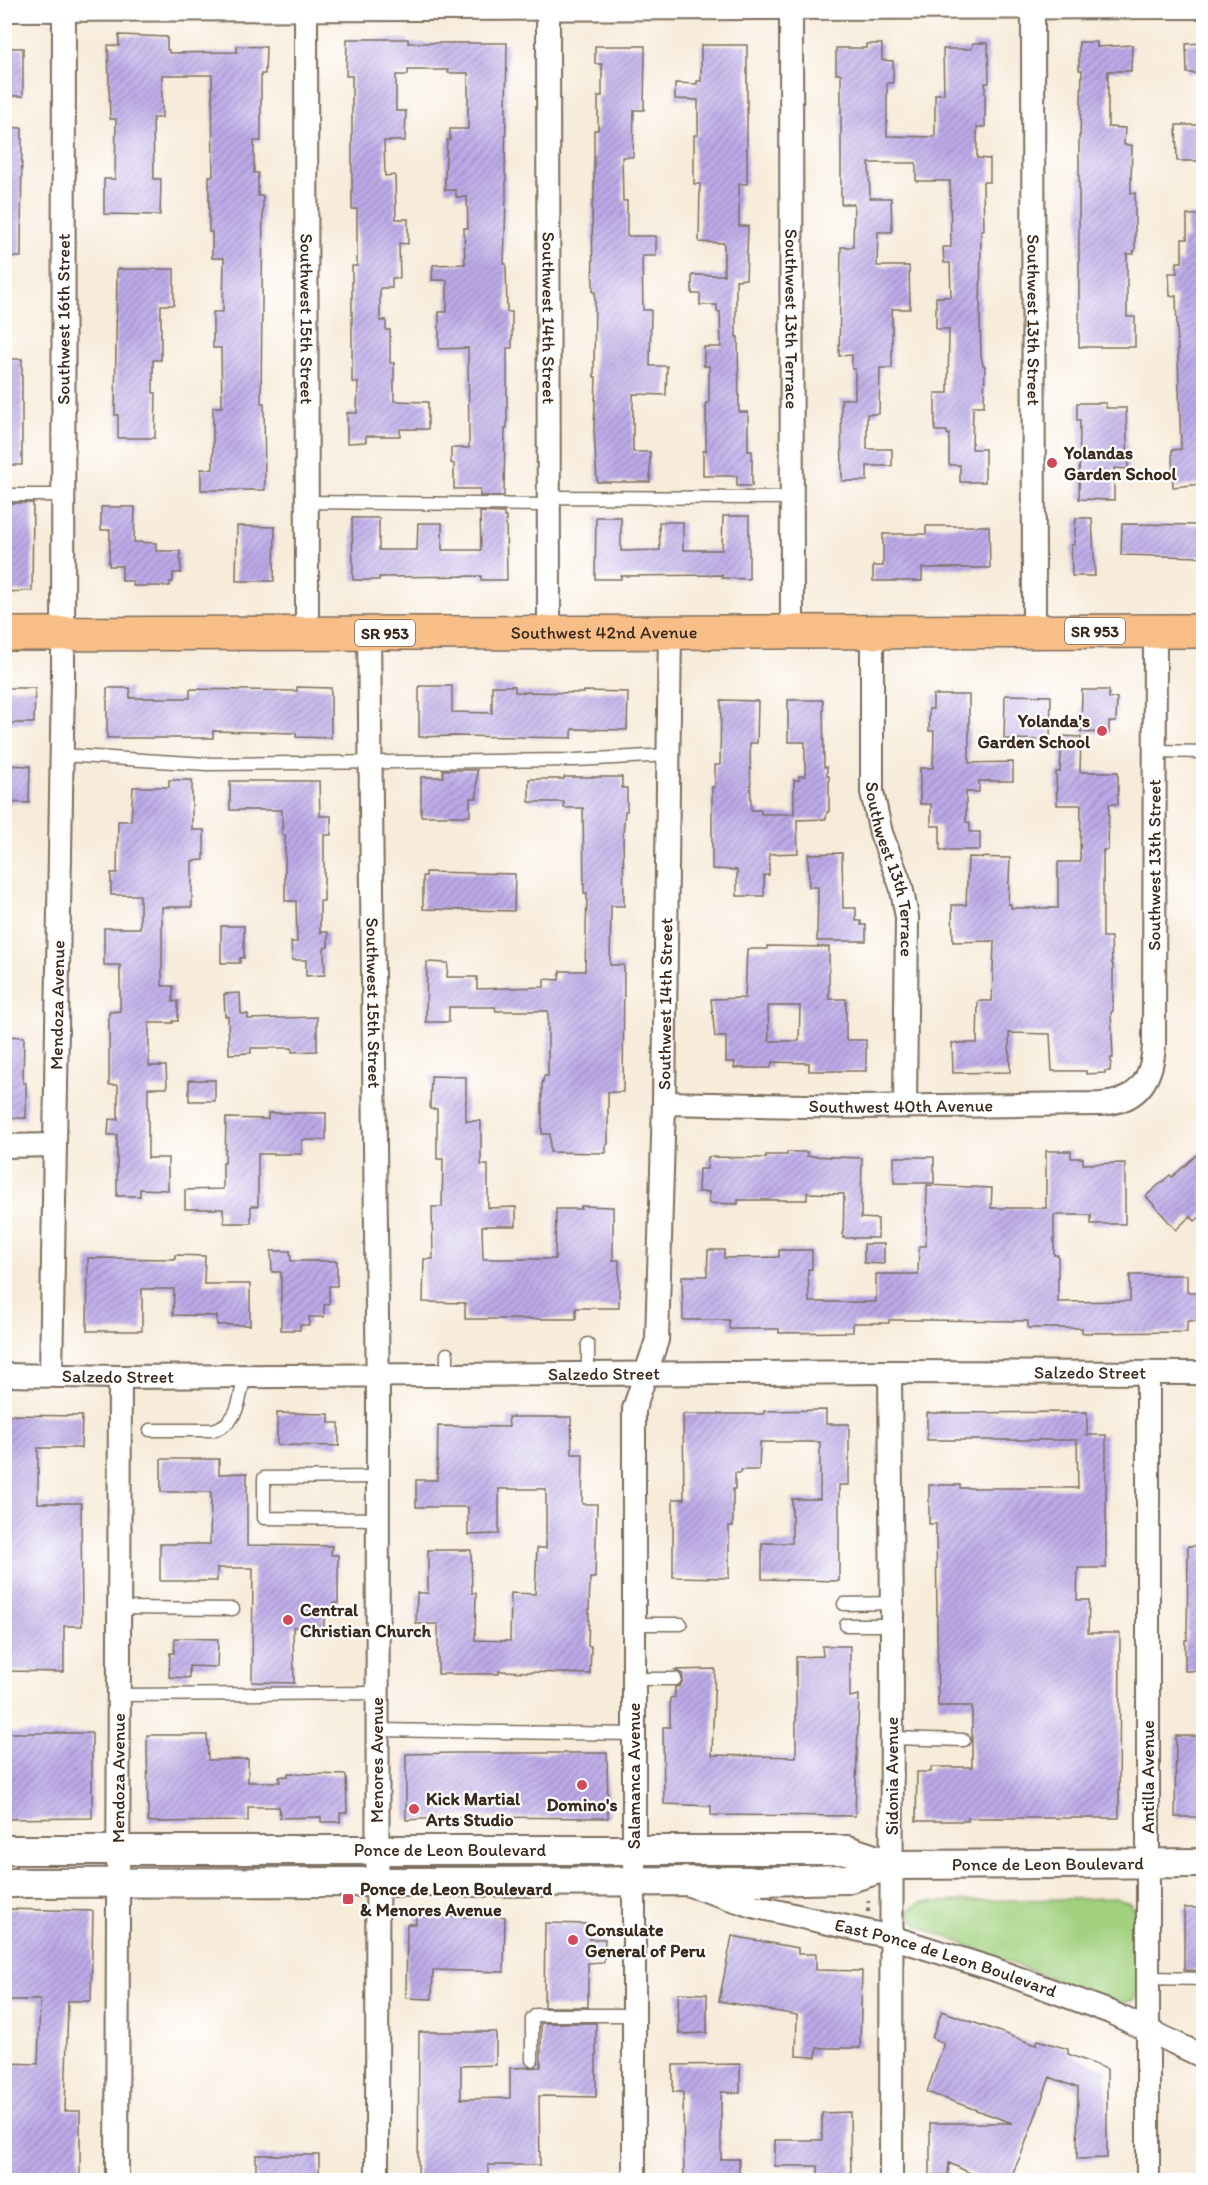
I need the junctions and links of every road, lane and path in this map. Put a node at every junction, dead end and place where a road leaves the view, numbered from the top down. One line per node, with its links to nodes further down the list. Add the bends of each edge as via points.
1 (1067, 5): 4 (street); 6 (street)
2 (548, 6): 3 (street); 5 (street); 12 (street, Southwest 14th Street)
3 (791, 6): 4 (street); 11 (street, Southwest 13th Terrace)
4 (1033, 6): 20 (street, Southwest 13th Street)
5 (306, 7): 7 (street); 13 (street, Southwest 15th Street)
6 (1203, 7)
7 (64, 8): 8 (street); 10 (street, Southwest 16th Street)
8 (4, 10)
9 (4, 495): 10 (lane)
10 (64, 495): 23 (street, Southwest 16th Street)
11 (792, 498): 12 (lane); 18 (street, Southwest 13th Terrace)
12 (549, 501): 13 (lane); 17 (street, Southwest 14th Street)
13 (307, 502): 24 (street, Southwest 15th Street)
14 (670, 631): 17 (main road, Southwest 42nd Avenue / SR 953); 18 (main road, Southwest 42nd Avenue / SR 953); 28 (street, Southwest 14th Street)
15 (1155, 631): 16 (main road, Southwest 42nd Avenue / SR 953); 20 (main road, Southwest 42nd Avenue / SR 953); 25 (street, Southwest 13th Street)
16 (1203, 631)
17 (549, 632): 21 (main road, Southwest 42nd Avenue / SR 953)
18 (792, 632): 19 (main road, Southwest 42nd Avenue / SR 953)
19 (872, 632): 20 (main road, Southwest 42nd Avenue / SR 953); 32 (street, Southwest 13th Terrace, via 872,792 907,917)
20 (1034, 632)
21 (369, 633): 24 (main road, Southwest 42nd Avenue / SR 953); 29 (street, Southwest 15th Street)
22 (4, 634): 23 (main road, Southwest 42nd Avenue / SR 953)
23 (63, 634): 24 (main road, Southwest 42nd Avenue / SR 953); 27 (street, Mendoza Avenue)
24 (307, 634)
25 (1154, 751): 26 (lane); 30 (street, Southwest 13th Street, via 1154,1045 1150,1068)
26 (1203, 752)
27 (62, 755): 29 (lane, via 207,764); 33 (street, Mendoza Avenue)
28 (669, 755): 29 (lane); 31 (street, Southwest 14th Street)
29 (371, 763): 43 (street, Southwest 15th Street)
30 (1136, 1093): 32 (street, Southwest 40th Avenue, via 1122,1101 1100,1104)
31 (664, 1103): 32 (street, Southwest 40th Avenue); 40 (street, Southwest 14th Street, via 657,1340)
32 (905, 1106)
33 (54, 1145): 34 (street); 42 (street, Mendoza Avenue)
34 (4, 1146)
35 (588, 1344): 39 (lane)
36 (890, 1372): 37 (street, Salzedo Street); 40 (street, Salzedo Street); 52 (street, Sidonia Avenue)
37 (1148, 1373): 38 (street, Salzedo Street); 68 (street, Antilla Avenue)
38 (1203, 1373)
39 (588, 1374): 40 (street, Salzedo Street); 43 (street, Salzedo Street, via 447,1364)
40 (646, 1374): 53 (street, Salamanca Avenue, via 634,1409)
41 (4, 1375): 42 (street, Salzedo Street)
42 (51, 1375): 45 (street, Salzedo Street)
43 (377, 1375): 44 (street, Salzedo Street); 47 (street, Menores Avenue)
44 (244, 1376): 45 (street, Salzedo Street); 46 (lane, via 236,1412 223,1428)
45 (120, 1377): 50 (street, Mendoza Avenue)
46 (150, 1430)
47 (378, 1477): 48 (street, Menores Avenue); 48 (lane, via 264,1478 264,1518)
48 (378, 1519): 58 (street, Menores Avenue)
49 (844, 1604): 52 (lane)
50 (119, 1608): 51 (lane); 59 (street, Mendoza Avenue)
51 (233, 1609)
52 (892, 1614): 55 (lane); 62 (street, Sidonia Avenue)
53 (634, 1624): 54 (lane); 56 (street, Salamanca Avenue)
54 (681, 1624)
55 (846, 1625)
56 (634, 1679): 57 (lane); 61 (street, Salamanca Avenue)
57 (675, 1679)
58 (377, 1693): 59 (lane); 60 (street, Menores Avenue)
59 (119, 1695): 67 (street, Mendoza Avenue)
60 (377, 1730): 61 (lane); 64 (street, Menores Avenue)
61 (634, 1734): 65 (street, Salamanca Avenue)
62 (892, 1738): 63 (lane); 70 (street, Sidonia Avenue)
63 (964, 1740)
64 (377, 1849): 65 (street, Ponce de Leon Boulevard); 67 (street, Ponce de Leon Boulevard); 73 (street, Menores Avenue)
65 (634, 1849): 70 (street, Ponce de Leon Boulevard, via 847,1850); 74 (street, Salamanca Avenue)
66 (4, 1850): 67 (street, Ponce de Leon Boulevard)
67 (120, 1850): 75 (street, Mendoza Avenue)
68 (1148, 1863): 69 (street, Ponce de Leon Boulevard); 70 (street, Ponce de Leon Boulevard); 77 (street, Antilla Avenue)
69 (1203, 1863)
70 (892, 1865): 71 (street, Ponce de Leon Boulevard, via 848,1879); 76 (street, Sidonia Avenue)
71 (681, 1882): 74 (street, Ponce de Leon Boulevard); 76 (street, East Ponce de Leon Boulevard, via 753,1906)
72 (4, 1883): 75 (street, Ponce de Leon Boulevard)
73 (377, 1883): 74 (street, Ponce de Leon Boulevard); 75 (street, Ponce de Leon Boulevard); 84 (street, Menores Avenue)
74 (634, 1883): 79 (street, Salamanca Avenue)
75 (120, 1884): 83 (street, Mendoza Avenue)
76 (891, 1936): 80 (street, East Ponce de Leon Boulevard, via 1041,1986); 86 (street, Sidonia Avenue)
77 (1148, 1978): 78 (lane); 80 (street, Antilla Avenue)
78 (1203, 1979)
79 (634, 2015): 82 (lane, via 536,2015 532,2019); 85 (street, Salamanca Avenue)
80 (1148, 2031): 81 (street, East Ponce de Leon Boulevard); 87 (street, Antilla Avenue)
81 (1203, 2057)
82 (532, 2060)
83 (117, 2181)
84 (377, 2181)
85 (634, 2181)
86 (891, 2181)
87 (1148, 2181)

